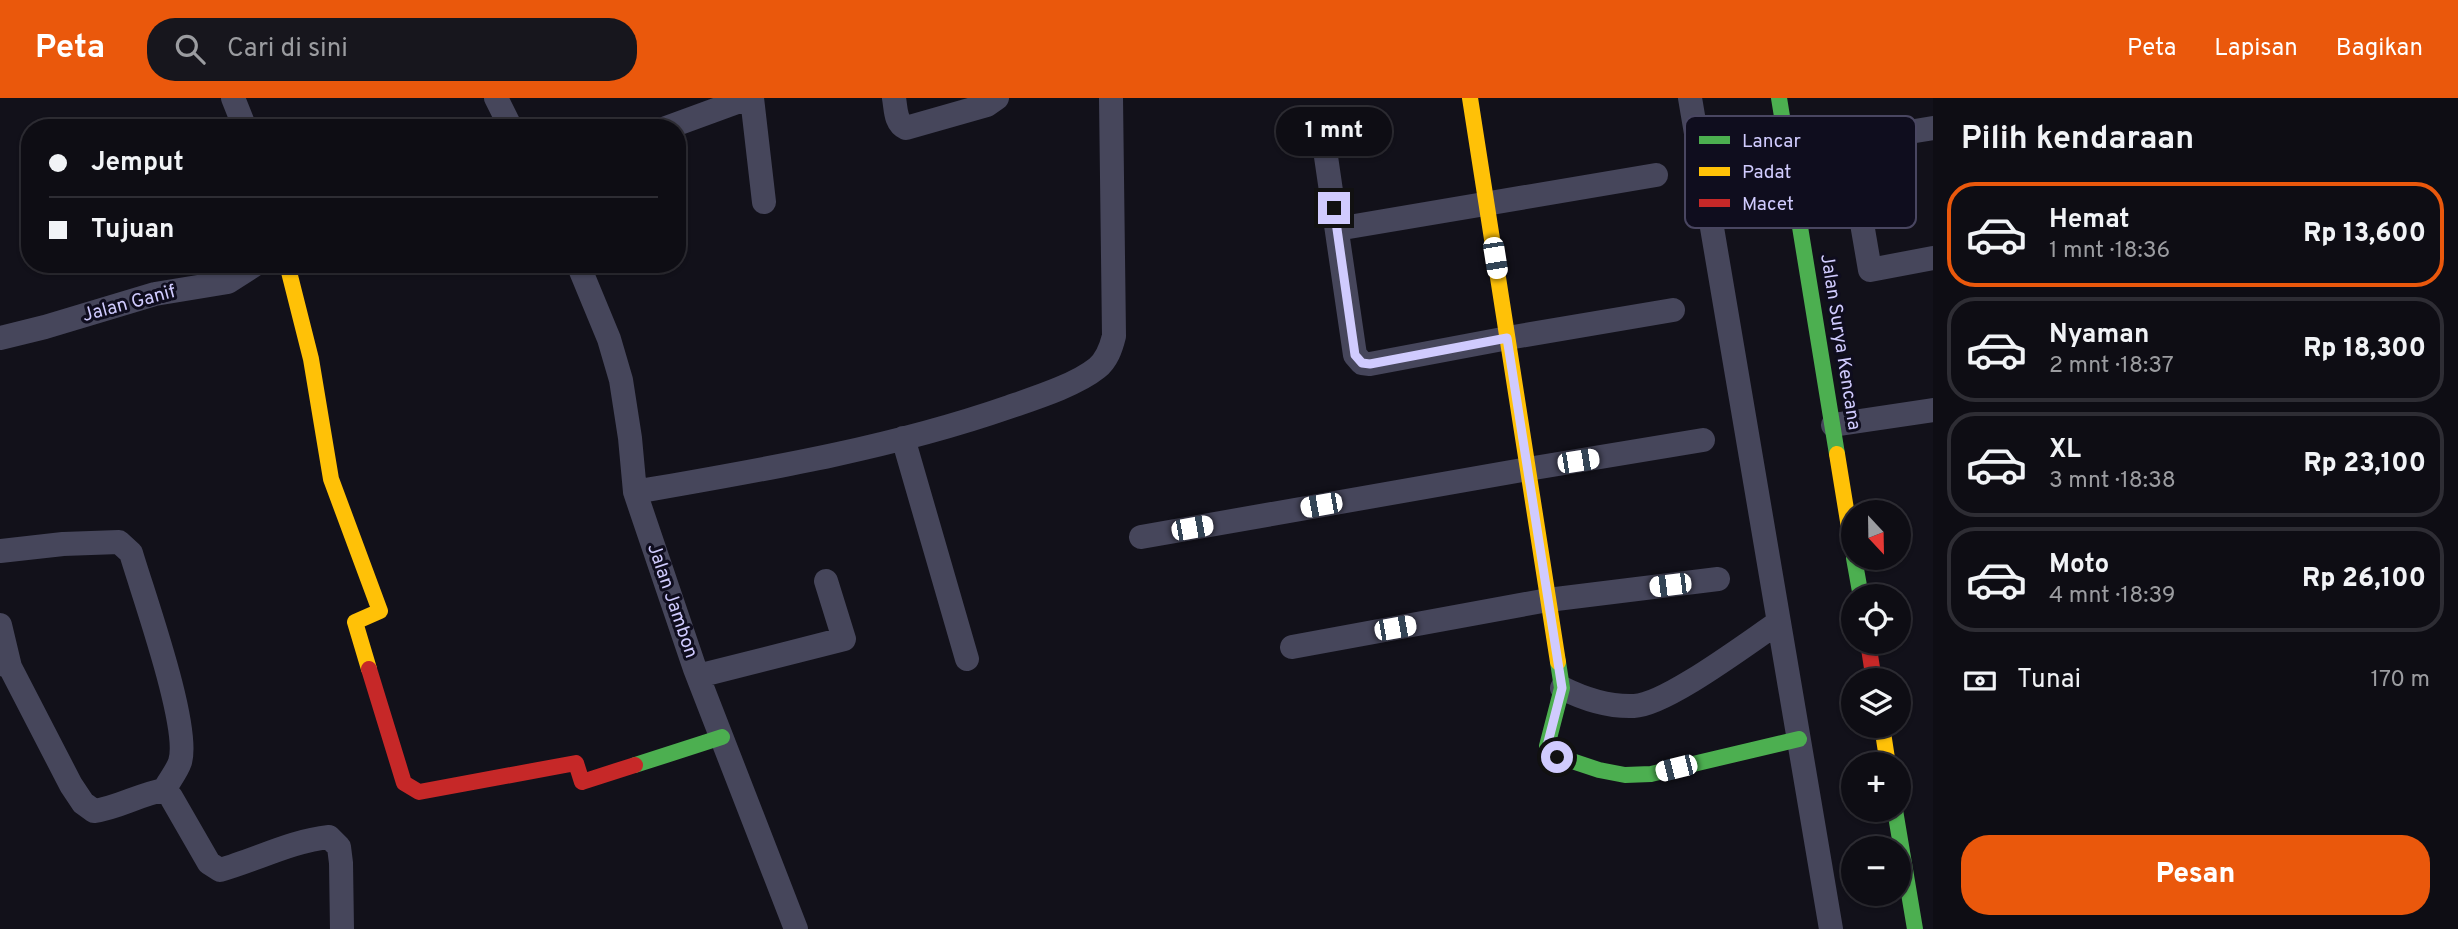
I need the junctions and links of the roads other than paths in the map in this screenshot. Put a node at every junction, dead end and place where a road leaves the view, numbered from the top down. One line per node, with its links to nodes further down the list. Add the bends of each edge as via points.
1 (233, 98): 12 (street)
2 (496, 98): 13 (street)
3 (750, 98): 14 (street); 17 (street)
4 (894, 98): 5 (street, via 898,120 906,128 987,105)
5 (997, 98)
6 (1111, 98): 32 (street, via 1114,336 1109,355 1097,368 1059,388 956,425)
7 (1470, 98): 18 (street)
8 (1690, 98): 10 (street)
9 (1779, 98): 11 (street, Jalan Surya Kencana)
10 (1693, 116)
11 (1782, 116)
12 (242, 119)
13 (507, 119)
14 (686, 121)
15 (1325, 143): 22 (street)
16 (1656, 175): 18 (street)
17 (764, 202)
18 (1487, 205): 22 (street); 29 (street)
19 (1712, 228): 42 (street)
20 (1800, 228): 31 (street, Jalan Surya Kencana)
21 (1863, 228): 23 (street, via 1870,270)
22 (1337, 229): 29 (street, via 1355,355 1362,363)
23 (1933, 258)
24 (242, 273): 28 (street, Jalan Ganif, via 228,282 155,294)
25 (289, 273): 49 (street, via 311,359 331,480 380,611 355,621 404,783 418,792 576,763 582,782)
26 (582, 273): 35 (street, Jalan Jambon, via 621,380)
27 (1673, 310): 29 (street)
28 (0, 338)
29 (1507, 338): 34 (street)
30 (1933, 410): 31 (street)
31 (1832, 425): 36 (street, Jalan Surya Kencana)
32 (903, 438): 35 (street, via 784,466); 45 (street)
33 (1703, 440): 34 (street)
34 (1528, 469): 37 (street); 41 (street)
35 (635, 492): 47 (street, Jalan Jambon)
36 (1844, 500)
37 (1141, 537)
38 (0, 551): 51 (street, via 119,542 131,553 173,695 182,745 180,762)
39 (1718, 579): 41 (street)
40 (826, 581): 47 (street, via 844,639)
41 (1548, 600): 44 (street); 48 (street)
42 (1779, 622): 48 (street, via 1673,692 1636,706 1588,701); 50 (street)
43 (0, 625): 46 (street)
44 (1292, 646)
45 (967, 659)
46 (5, 665): 51 (street, via 83,803 94,811)
47 (698, 676): 49 (street, Jalan Jambon)
48 (1562, 688): 50 (street, via 1547,746 1551,754 1599,770 1651,774)
49 (722, 737): 54 (street, Jalan Jambon)
50 (1799, 738): 55 (street)
51 (164, 790): 53 (street, via 209,863 220,870 329,837 340,855)
52 (1897, 822): 56 (street)
53 (342, 929)
54 (796, 929)
55 (1831, 929)
56 (1915, 929)

